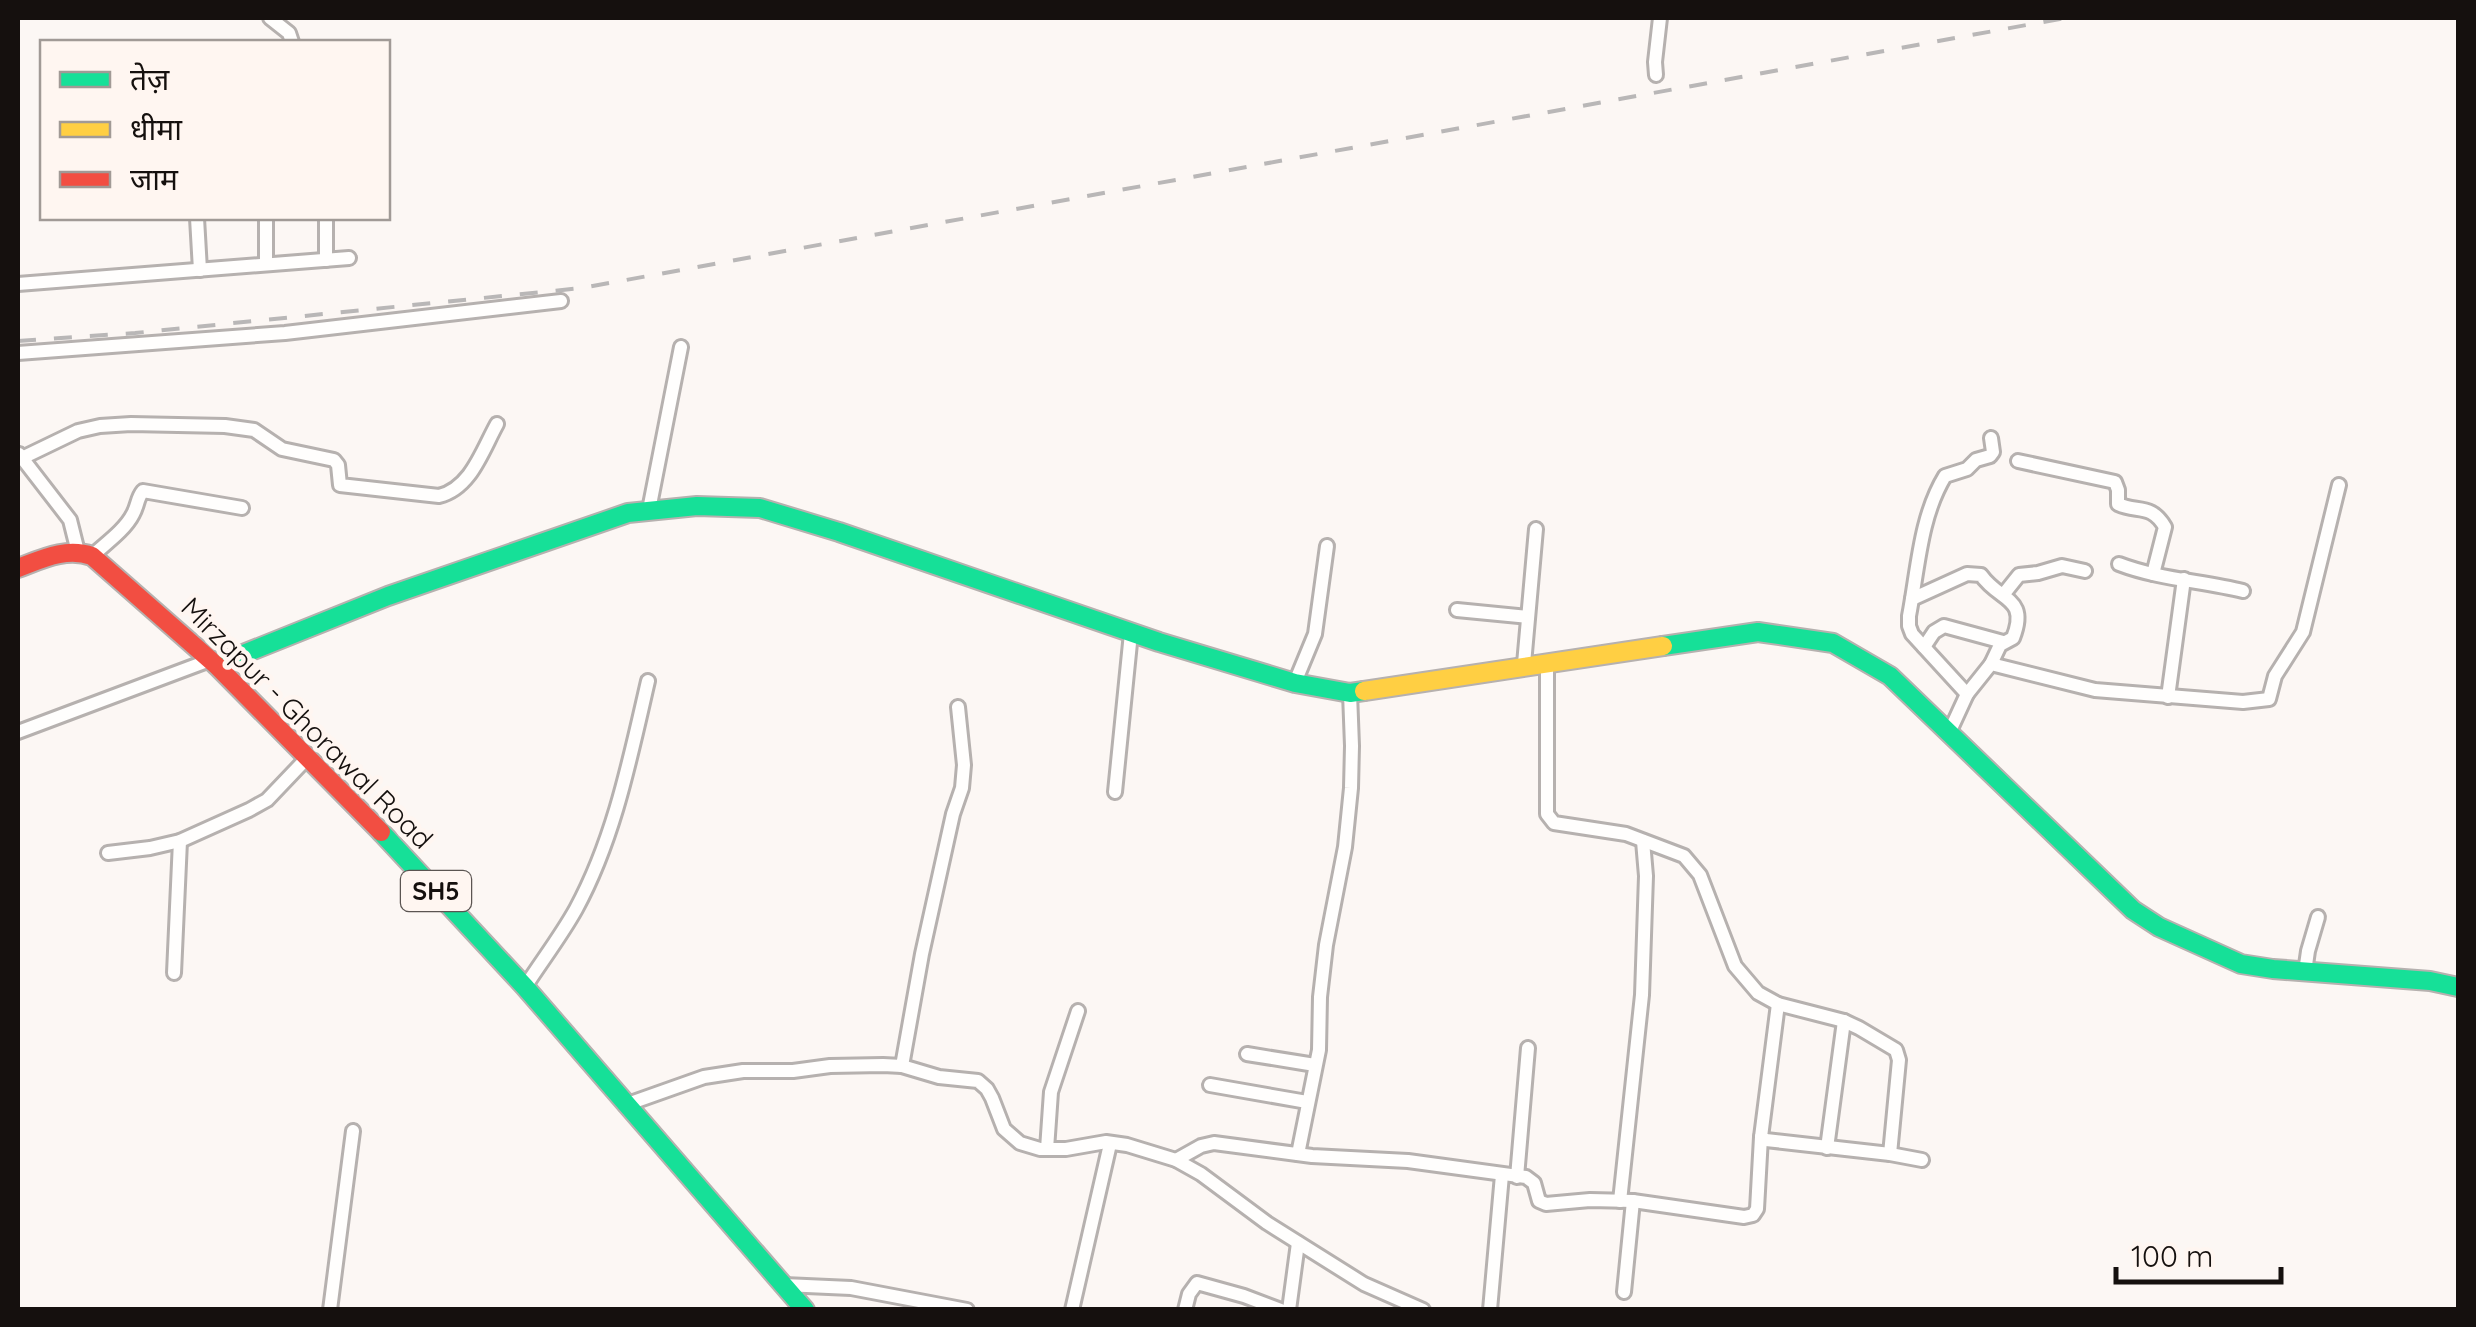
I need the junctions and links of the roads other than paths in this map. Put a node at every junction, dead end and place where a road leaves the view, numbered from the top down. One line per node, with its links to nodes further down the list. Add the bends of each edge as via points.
1 (270, 18): 3 (street)
2 (1660, 18): 4 (street)
3 (291, 40)
4 (1656, 75)
5 (197, 220): 11 (street)
6 (266, 220): 10 (street)
7 (326, 220): 9 (street)
8 (348, 258): 9 (street)
9 (326, 260): 10 (street)
10 (266, 264): 11 (street)
11 (200, 270): 12 (street)
12 (18, 284)
13 (561, 301): 15 (street, via 286,333)
14 (681, 346): 21 (street)
15 (18, 353)
16 (497, 424): 18 (street, via 466,482 439,496 340,485 334,460 225,426 100,426)
17 (1991, 438): 33 (street, via 1990,456 1943,479 1926,516)
18 (20, 455): 25 (street, via 70,520)
19 (2018, 461): 29 (street, via 2114,482 2118,504 2149,510 2165,527)
20 (2339, 485): 47 (street, via 2303,632 2275,676 2269,699)
21 (650, 504): 36 (street, via 760,508); 39 (street)
22 (242, 508): 25 (street, via 143,491 130,519)
23 (1536, 530): 35 (street)
24 (1328, 546): 43 (street, via 1315,634)
25 (85, 554): 27 (street); 39 (street, Mirzapur - Ghorawal Road / SH5)
26 (2119, 564): 29 (street)
27 (18, 568)
28 (2085, 571): 32 (street, via 2062,566 2019,575)
29 (2154, 574): 30 (street)
30 (2184, 579): 31 (street); 47 (street)
31 (2243, 591)
32 (2003, 595): 33 (street, via 1972,573); 37 (street, via 2020,616 2013,638)
33 (1912, 599): 38 (street, via 1909,626)
34 (1457, 610): 35 (street)
35 (1528, 616): 40 (street)
36 (1131, 632): 43 (street); 52 (street)
37 (2003, 642): 38 (street, via 1944,626); 41 (street)
38 (1924, 647): 46 (street)
39 (213, 663): 49 (street); 51 (street, Mirzapur - Ghorawal Road / SH5)
40 (1524, 664): 42 (street); 45 (street)
41 (1991, 664): 46 (street); 47 (street, via 2079,688)
42 (1547, 665): 50 (street, via 1758,632 1790,635 1833,643 1890,676); 54 (street, via 1550,820)
43 (1297, 678): 45 (street)
44 (648, 681): 59 (street, via 606,843 576,910)
45 (1350, 693): 66 (street, via 1351,788)
46 (1968, 694): 50 (street)
47 (2168, 697)
48 (958, 708): 67 (street, via 962,788)
49 (18, 732)
50 (1949, 732): 57 (street, via 2158,928 2242,964)
51 (307, 758): 53 (street, via 267,800); 59 (street, Mirzapur - Ghorawal Road / SH5)
52 (1115, 792)
53 (180, 841): 55 (street); 58 (street)
54 (1643, 841): 61 (street, via 1693,864 1734,966); 82 (street, via 1642,995)
55 (108, 854)
56 (2318, 917): 57 (street)
57 (2305, 972): 60 (street)
58 (174, 973)
59 (524, 987): 70 (street, Mirzapur - Ghorawal Road / SH5)
60 (2458, 987)
61 (1778, 1004): 63 (street); 72 (street)
62 (1078, 1011): 75 (street, via 1051,1092)
63 (1844, 1021): 74 (street); 77 (street, via 1898,1054)
64 (1528, 1048): 81 (street)
65 (1247, 1054): 66 (street)
66 (1315, 1065): 69 (street)
67 (902, 1066): 70 (street, via 742,1070); 75 (street, via 978,1082 1010,1137)
68 (1210, 1085): 69 (street)
69 (1307, 1102): 76 (street)
70 (626, 1104): 84 (street, Mirzapur - Ghorawal Road / SH5)
71 (353, 1131): 86 (street)
72 (1761, 1136): 74 (street); 82 (street, via 1757,1209 1750,1216)
73 (1110, 1144): 75 (street); 78 (street); 89 (street)
74 (1827, 1148): 77 (street)
75 (1047, 1149)
76 (1298, 1154): 78 (street, via 1214,1143); 80 (street)
77 (1890, 1154): 79 (street)
78 (1176, 1160): 83 (street)
79 (1922, 1160)
80 (1502, 1175): 81 (street); 94 (street)
81 (1517, 1176): 82 (street, via 1531,1180 1542,1203)
82 (1626, 1201): 85 (street)
83 (1298, 1242): 92 (street); 93 (street, via 1364,1284)
84 (784, 1285): 87 (street, Mirzapur - Ghorawal Road / SH5); 88 (street, via 851,1288)
85 (1624, 1292)
86 (330, 1310)
87 (805, 1310)
88 (967, 1310)
89 (1072, 1310)
90 (1185, 1310): 91 (street, via 1197,1283)
91 (1281, 1310)
92 (1289, 1310)
93 (1423, 1310)
94 (1490, 1310)

